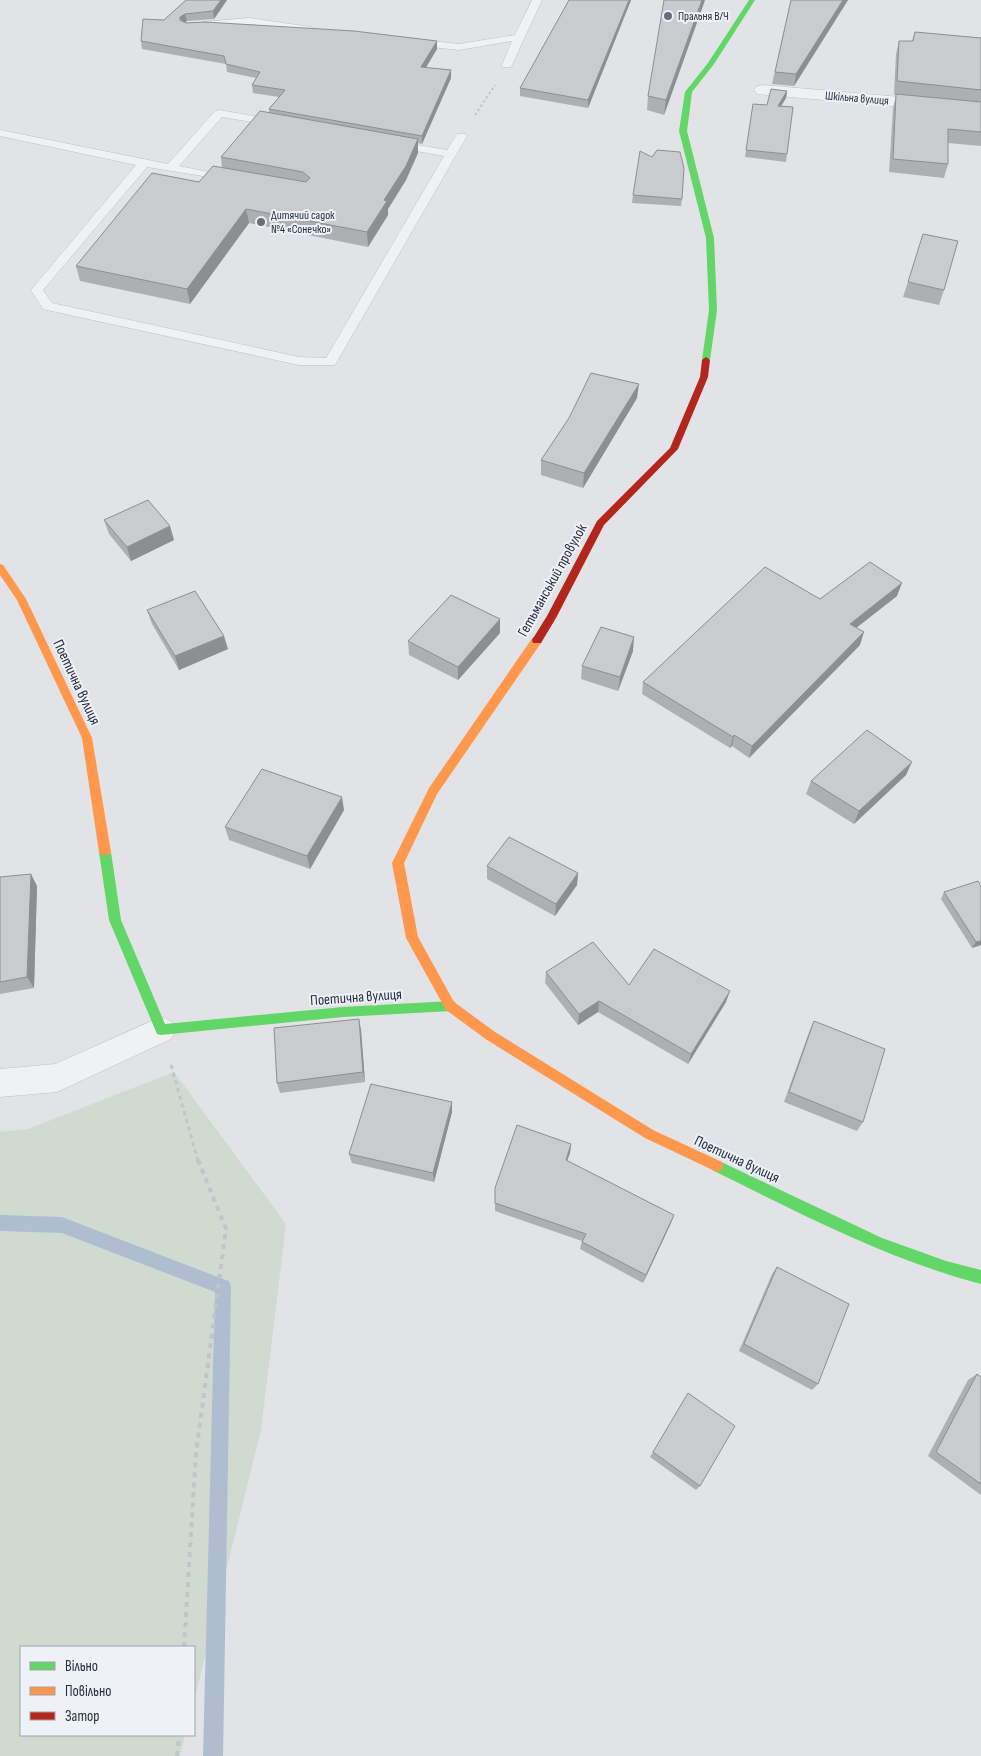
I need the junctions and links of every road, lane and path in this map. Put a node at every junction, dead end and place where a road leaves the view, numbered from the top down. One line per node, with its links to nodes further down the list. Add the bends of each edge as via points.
1 (537, 0): 5 (lane)
2 (752, 0): 19 (street, Гетьманський провулок, via 689,92 683,131 710,238 713,310 704,377 674,449 600,523 551,618 433,791 398,863 412,938)
3 (187, 26): 4 (lane, via 249,21)
4 (322, 31)
5 (520, 37): 6 (lane, via 459,47); 7 (lane)
6 (400, 40)
7 (507, 65): 12 (path)
8 (763, 90): 9 (street, Шкільна вулиця)
9 (981, 109)
10 (286, 125): 16 (lane, via 219,113)
11 (0, 133): 15 (lane)
12 (461, 136): 14 (lane)
13 (383, 142): 14 (lane)
14 (450, 154): 15 (lane, via 330,362 299,361 47,306 37,290)
15 (144, 163): 16 (lane)
16 (171, 168): 17 (lane)
17 (247, 182)
18 (0, 567): 20 (street, Поетична вулиця, via 21,599 87,738 115,920)
19 (450, 1006): 20 (street, Поетична вулиця, via 343,1012); 22 (street, Поетична вулиця, via 491,1036 649,1134 877,1242 942,1268)
20 (161, 1030): 21 (street, via 58,1078); 23 (path, via 194,1150 226,1229 196,1453)
21 (0, 1083)
22 (981, 1276)
23 (184, 1646)
24 (179, 1736): 25 (path)
25 (177, 1756)

